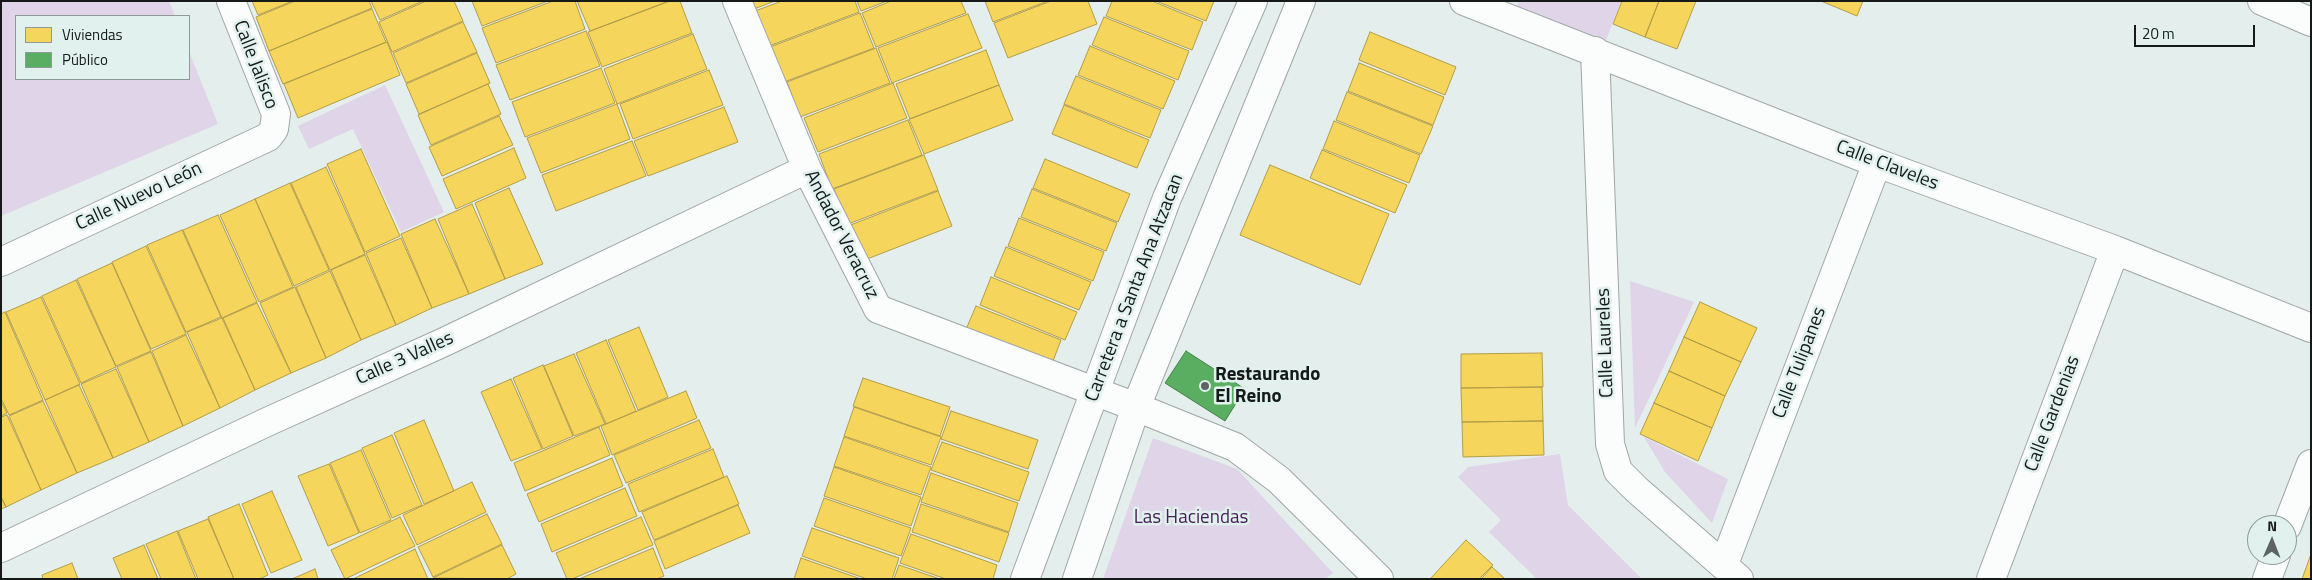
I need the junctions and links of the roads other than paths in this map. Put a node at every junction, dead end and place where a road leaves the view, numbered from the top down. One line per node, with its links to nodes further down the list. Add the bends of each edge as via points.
1 (231, 1): 9 (street, Calle Jalisco, via 276,114)
2 (737, 1): 11 (street, Andador Veracruz)
3 (1253, 1): 15 (street, Carretera a Santa Ana Atzacan, via 1167,198)
4 (1301, 1): 16 (street)
5 (1464, 1): 8 (street, Calle Claveles)
6 (2262, 1): 7 (street)
7 (2311, 22)
8 (1595, 51): 10 (street, Calle Claveles); 21 (street, Calle Laureles, via 1610,444 1618,471)
9 (274, 128): 13 (street, Calle Nuevo León, via 268,137)
10 (1877, 162): 12 (street, Calle Claveles); 21 (street, Calle Tulipanes)
11 (807, 169): 15 (street, Andador Veracruz, via 878,309); 19 (street, Calle 3 Valles)
12 (2115, 250): 14 (street, Calle Claveles); 25 (street, Calle Gardenias)
13 (1, 262)
14 (2311, 328)
15 (1095, 392): 16 (street, Andador Veracruz); 22 (street, Carretera a Santa Ana Atzacan)
16 (1136, 407): 23 (street); 24 (street, Andador Veracruz, via 1235,447 1257,462)
17 (2311, 464): 18 (street)
18 (2291, 515)
19 (1, 548)
20 (2272, 565): 26 (street)
21 (1731, 571)
22 (1025, 579)
23 (1077, 579)
24 (1379, 579)
25 (1990, 579)
26 (2267, 579)

